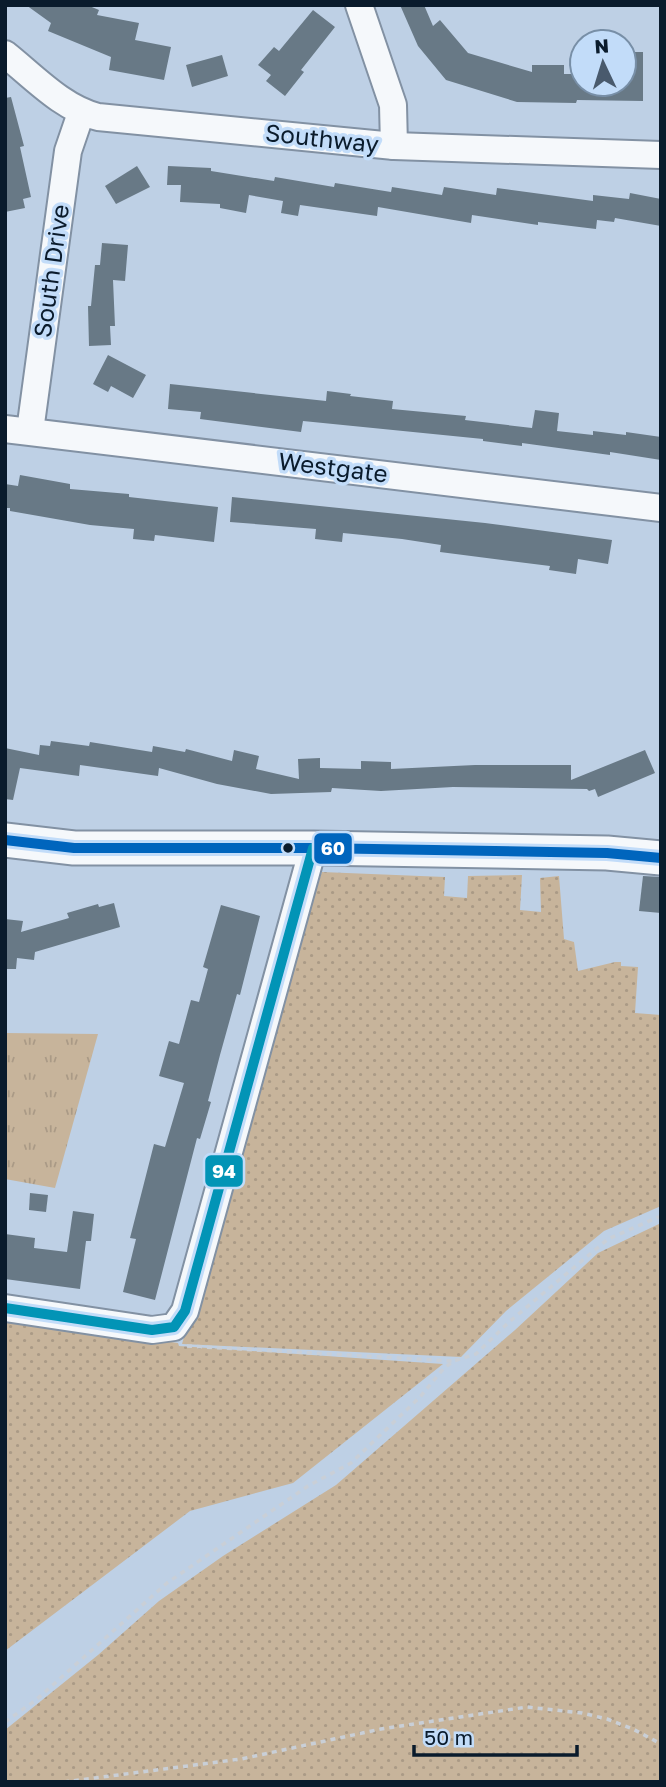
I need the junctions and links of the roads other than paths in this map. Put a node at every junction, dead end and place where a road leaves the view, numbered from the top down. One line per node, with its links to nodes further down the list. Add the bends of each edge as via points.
1 (359, 5): 4 (street, via 393,105)
2 (5, 54): 3 (street, Southway)
3 (81, 113): 4 (street, Southway); 6 (street, South Drive, via 68,151)
4 (394, 146): 5 (street, Southway)
5 (661, 155)
6 (18, 430): 7 (street, Westgate)
7 (661, 508)
8 (5, 840): 9 (street, via 74,848)
9 (313, 848): 10 (street); 11 (street, via 185,1311 174,1327 152,1331)
10 (661, 858)
11 (5, 1308)

